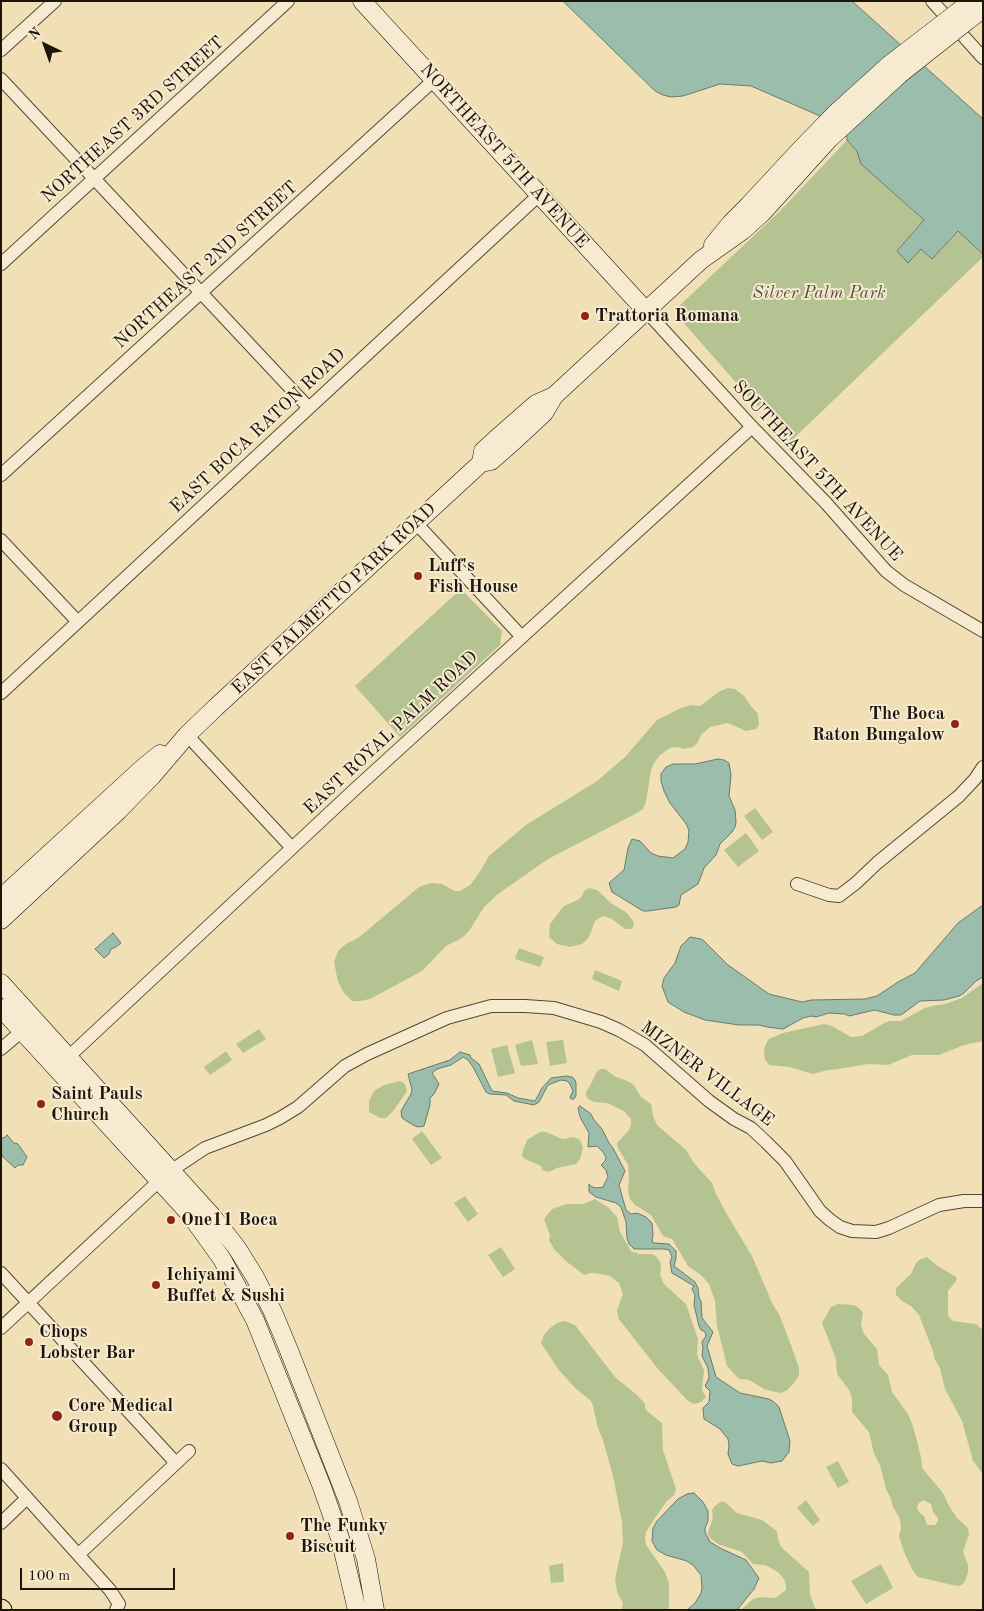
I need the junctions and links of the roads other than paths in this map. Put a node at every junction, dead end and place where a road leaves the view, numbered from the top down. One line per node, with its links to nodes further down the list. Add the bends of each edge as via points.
1 (55, 1): 7 (street)
2 (288, 1): 11 (street, NORTHEAST 3RD STREET)
3 (362, 1): 10 (main road, NORTHEAST 5TH AVENUE)
4 (932, 1): 6 (street)
5 (983, 9): 6 (main road, EAST PALMETTO PARK ROAD)
6 (962, 16): 8 (street); 15 (main road, EAST PALMETTO PARK ROAD, bridge, via 889,65 828,121 782,180 731,222 701,260)
7 (1, 50)
8 (983, 58)
9 (1, 78): 11 (street)
10 (434, 80): 12 (main road, NORTHEAST 5TH AVENUE); 14 (street, NORTHEAST 2ND STREET)
11 (94, 179): 13 (street, NORTHEAST 3RD STREET); 14 (street)
12 (539, 195): 15 (main road, NORTHEAST 5TH AVENUE); 16 (street, EAST BOCA RATON ROAD)
13 (1, 264)
14 (202, 293): 16 (street); 18 (street, NORTHEAST 2ND STREET)
15 (646, 311): 17 (street, SOUTHEAST 5TH AVENUE); 19 (main road, EAST PALMETTO PARK ROAD, via 554,396 544,413 516,439 491,461 481,463)
16 (309, 408): 21 (street, EAST BOCA RATON ROAD)
17 (752, 427): 22 (street, SOUTHEAST 5TH AVENUE, via 892,577); 23 (street, EAST ROYAL PALM ROAD)
18 (1, 475)
19 (416, 523): 23 (street); 25 (main road, EAST PALMETTO PARK ROAD)
20 (1, 540): 21 (street)
21 (78, 622): 24 (street, EAST BOCA RATON ROAD)
22 (983, 631)
23 (522, 637): 27 (street, EAST ROYAL PALM ROAD)
24 (1, 693)
25 (187, 735): 27 (street); 29 (main road, EAST PALMETTO PARK ROAD, via 144,767); 30 (main road, EAST PALMETTO PARK ROAD, via 118,811)
26 (983, 767): 28 (street, via 959,796 839,896)
27 (292, 848): 35 (street, EAST ROYAL PALM ROAD)
28 (797, 884)
29 (1, 898)
30 (1, 920)
31 (1, 983): 35 (main road)
32 (1, 1008): 33 (main road)
33 (22, 1031): 34 (street); 35 (main road)
34 (1, 1049)
35 (62, 1063): 36 (main road)
36 (165, 1176): 37 (street, MIZNER VILLAGE, via 205,1148 280,1118 298,1107 345,1066 367,1054 447,1018 491,1006 524,1006 554,1008 586,1017 645,1045 709,1101 751,1128 785,1161 820,1211 840,1226 852,1231 876,1232 939,1205); 39 (street, MIZNER VILLAGE); 48 (main road, via 212,1243 255,1320 340,1538); 49 (main road, via 212,1216 238,1248 273,1312 348,1501 366,1560)
37 (983, 1202)
38 (1, 1273): 39 (street)
39 (29, 1302): 40 (street, MIZNER VILLAGE); 42 (street)
40 (1, 1328)
41 (189, 1451): 42 (street)
42 (176, 1463): 46 (street)
43 (1, 1469): 44 (street)
44 (28, 1498): 45 (street); 46 (street)
45 (1, 1522)
46 (79, 1554): 47 (street, via 110,1590)
47 (117, 1607)
48 (357, 1610)
49 (375, 1610)

